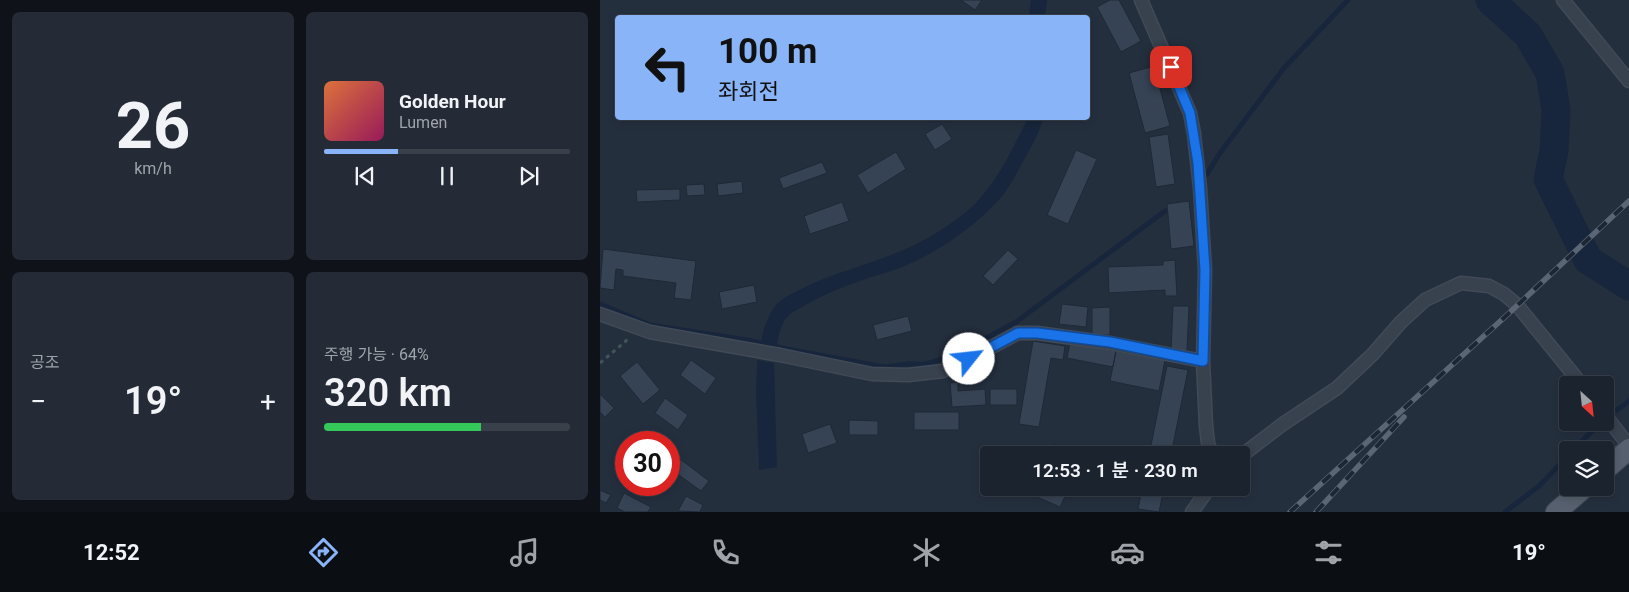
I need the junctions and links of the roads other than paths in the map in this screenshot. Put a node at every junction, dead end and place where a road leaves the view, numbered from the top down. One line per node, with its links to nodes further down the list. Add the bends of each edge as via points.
1 (1140, 0): 5 (street, via 1190,113 1194,134 1205,270)
2 (1563, 0): 3 (street)
3 (1629, 81)
4 (600, 314): 5 (street, via 633,327 687,340 872,374 908,375 943,371 1018,333 1110,342)
5 (1203, 361): 8 (street)
6 (1575, 376): 10 (street, via 1517,305 1504,294 1489,286 1461,283 1425,300 1337,388)
7 (1614, 427): 9 (street)
8 (1209, 446)
9 (1629, 448): 11 (main road)
10 (1250, 449)
11 (1614, 462)
12 (1203, 496): 14 (street)
13 (1575, 496): 15 (main road)
14 (1192, 512)
15 (1556, 512)

